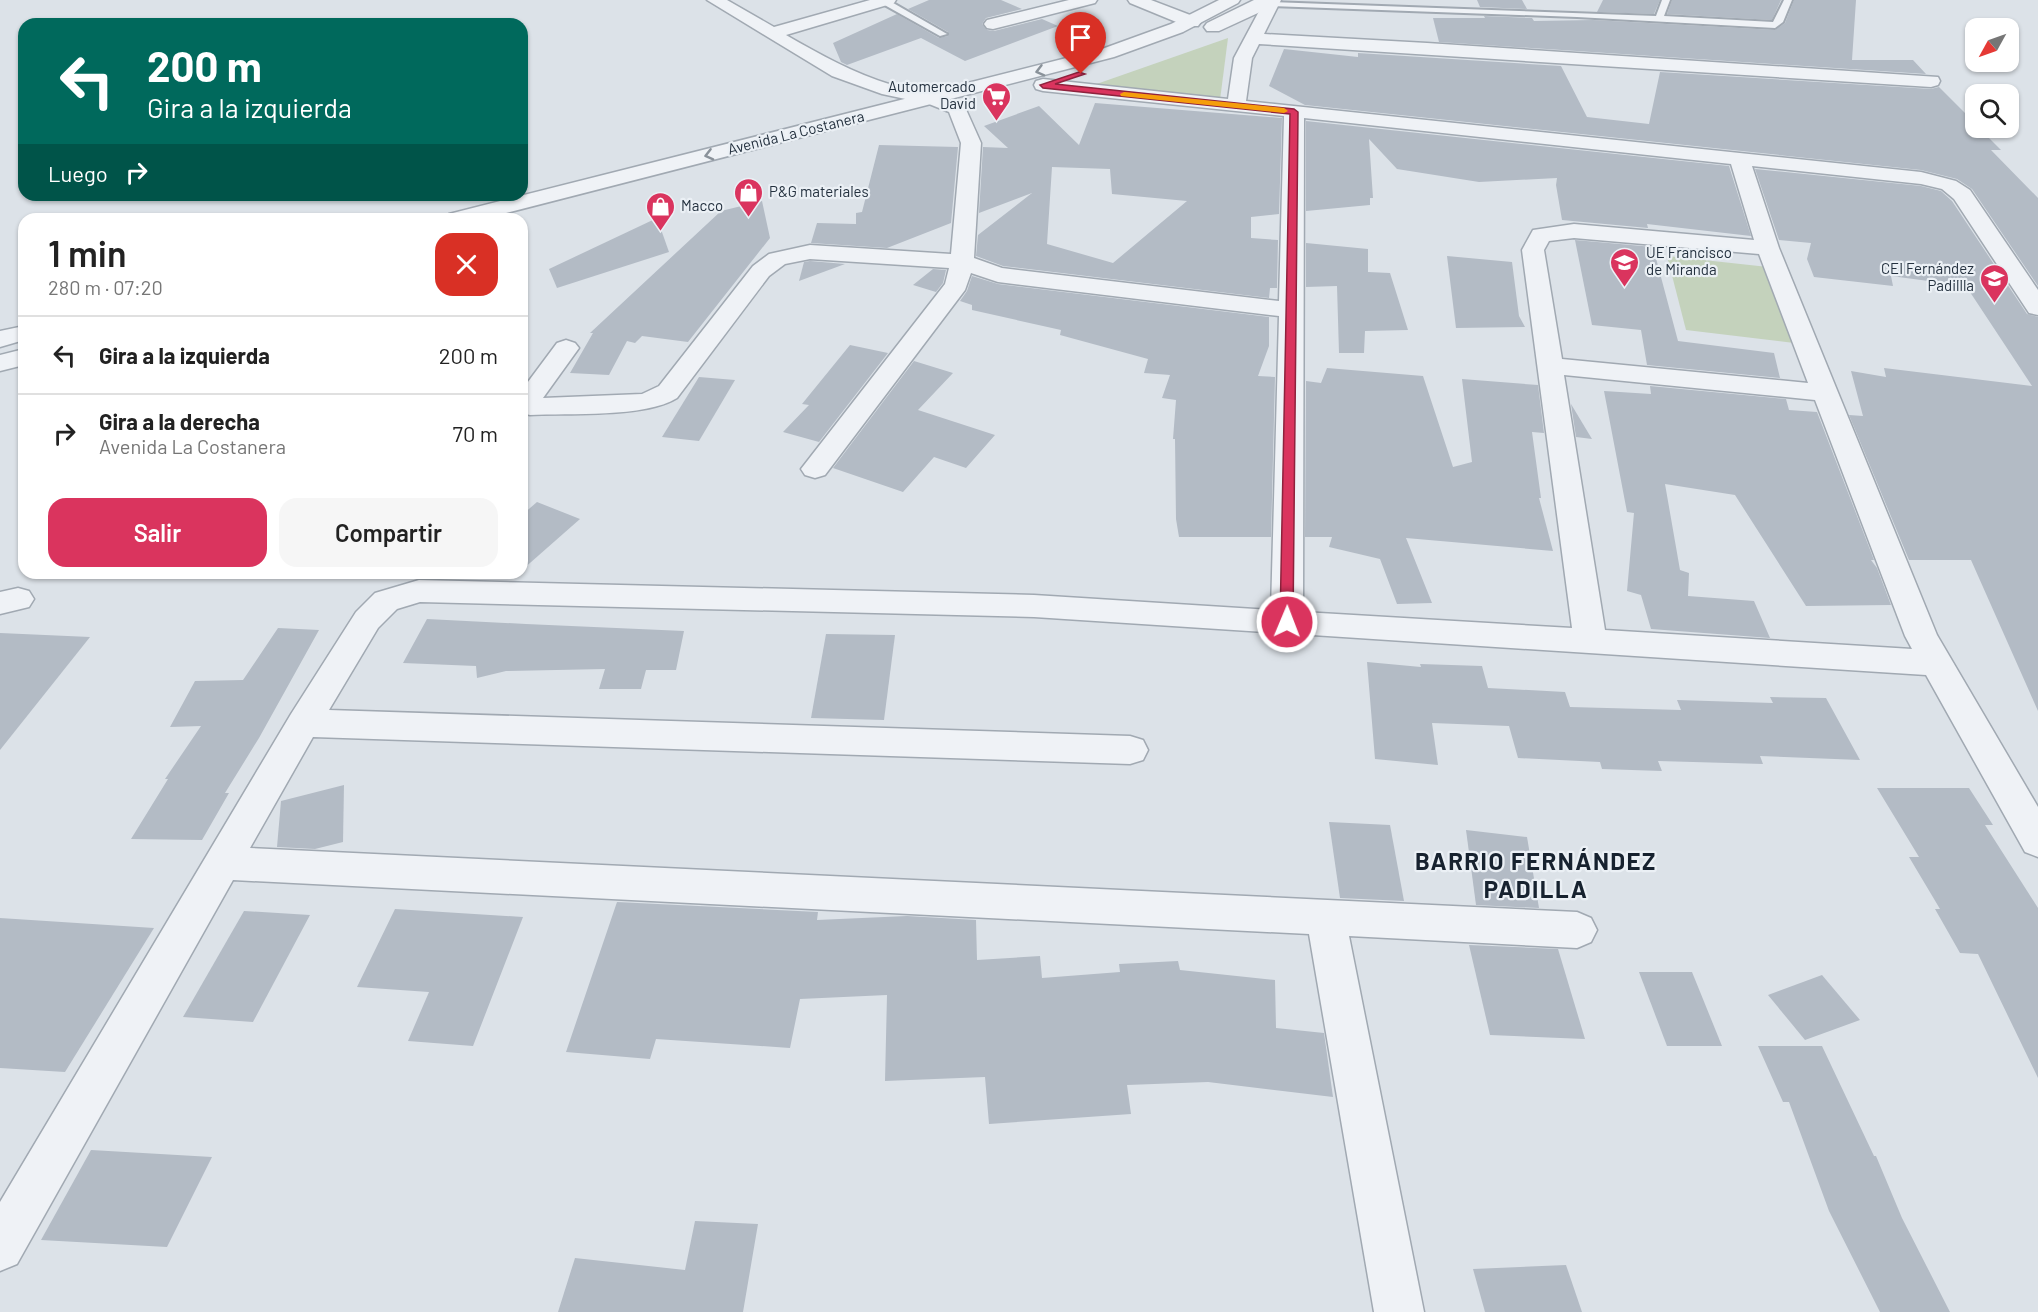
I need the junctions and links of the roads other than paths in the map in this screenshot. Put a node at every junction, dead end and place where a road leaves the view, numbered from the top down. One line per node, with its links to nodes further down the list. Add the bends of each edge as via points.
1 (715, 0): 12 (street)
2 (1089, 0): 11 (street)
3 (1136, 0): 10 (street)
4 (1232, 0): 10 (street, Avenida La Costanera)
5 (1666, 0): 9 (lane)
6 (1788, 0): 9 (lane, via 1775,25)
7 (886, 1): 12 (street); 13 (lane)
8 (1270, 1): 9 (lane, via 1579,10); 14 (street); 17 (street, Avenida La Costanera, via 1158,50)
9 (1659, 19)
10 (1191, 22): 18 (street, Avenida La Costanera, one-way to 18, via 1108,53)
11 (993, 24)
12 (773, 33): 15 (street)
13 (943, 34)
14 (1254, 39): 16 (street); 20 (street, via 1244,58)
15 (816, 60): 18 (street); 19 (street, via 889,90)
16 (1931, 81)
17 (1043, 85): 20 (street); 21 (street, Avenida La Costanera)
18 (972, 88): 19 (street, Avenida La Costanera)
19 (934, 99): 21 (street); 24 (street, Avenida La Costanera, one-way to 24)
20 (1236, 106): 22 (street)
21 (957, 109): 25 (street, Avenida La Costanera); 27 (street, via 971,144)
22 (1294, 112): 23 (street); 29 (street)
23 (1739, 159): 26 (street); 28 (street, via 1921,178 1949,185 1962,195)
24 (481, 213)
25 (556, 213)
26 (1768, 248): 35 (street, via 1574,231 1541,235 1533,250); 36 (street)
27 (962, 262): 29 (street, via 998,275); 32 (street, via 810,252 777,259 761,271 668,392 657,399 530,407 528,400); 37 (street, via 957,285)
28 (2038, 308)
29 (1292, 310): 38 (street)
30 (18, 334): 31 (street)
31 (0, 339)
32 (566, 348)
33 (18, 358): 34 (street)
34 (0, 363)
35 (1550, 366): 36 (street); 39 (street)
36 (1825, 393): 40 (street, via 1921,636)
37 (815, 469)
38 (1287, 622): 39 (street); 41 (street, via 1034,606 419,591 386,601 367,620)
39 (1590, 641): 40 (street)
40 (1936, 663): 43 (street)
41 (303, 723): 42 (street); 44 (street)
42 (1130, 750)
43 (2038, 841)
44 (222, 863): 45 (street); 47 (street)
45 (1326, 918): 46 (street); 48 (street)
46 (1577, 930)
47 (0, 1247)
48 (1399, 1312)

